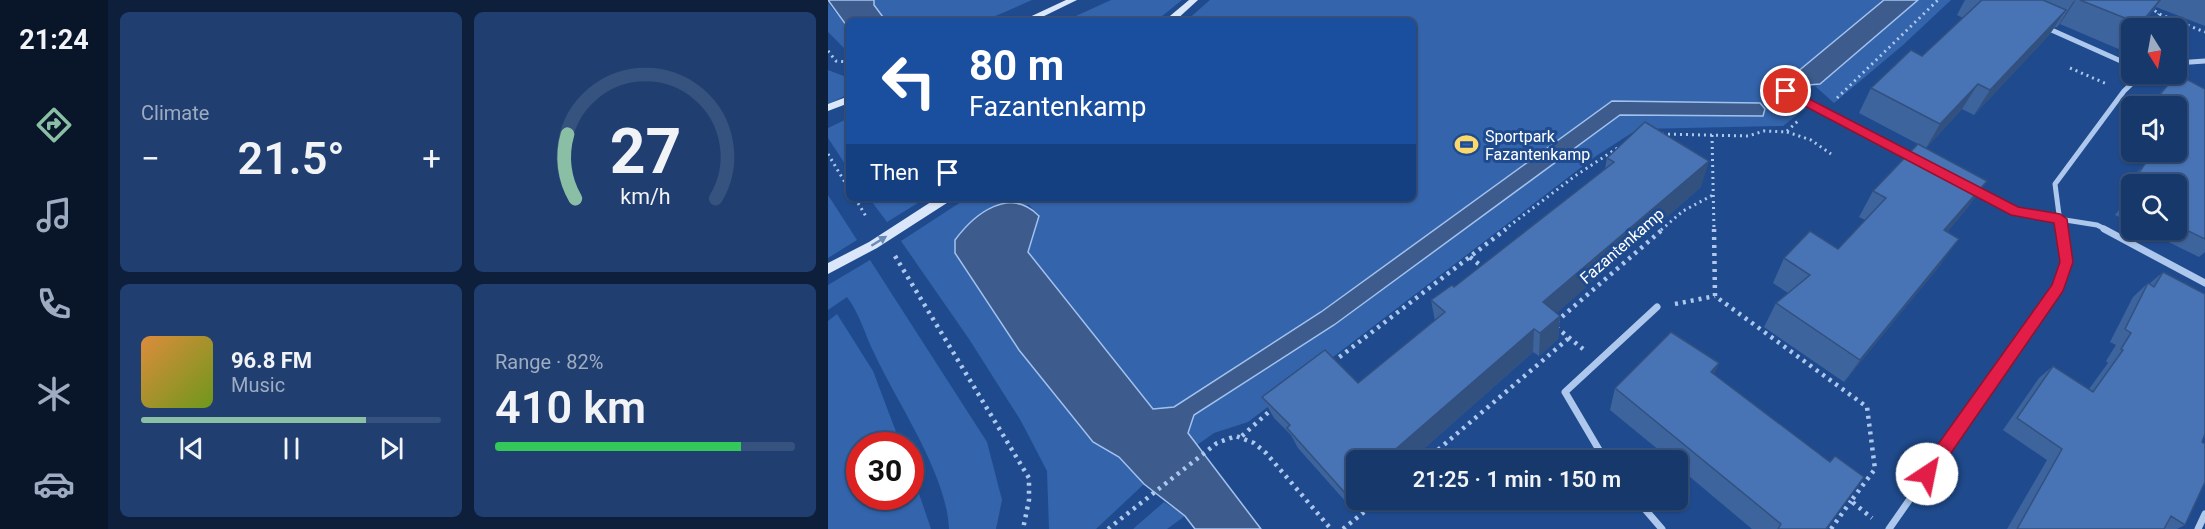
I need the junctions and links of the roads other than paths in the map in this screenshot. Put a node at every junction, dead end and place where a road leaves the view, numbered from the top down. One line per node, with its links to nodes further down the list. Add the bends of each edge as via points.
1 (1073, 0): 3 (street)
2 (1194, 0): 4 (street)
3 (1033, 18)
4 (1173, 18)
5 (2037, 24): 6 (street)
6 (2121, 61)
7 (2205, 61): 8 (street)
8 (2187, 62)
9 (2131, 84): 16 (street, via 2055,184)
10 (1786, 91): 13 (street)
11 (846, 100): 12 (street)
12 (828, 108)
13 (1914, 159)
14 (1966, 186): 16 (street, via 2015,212)
15 (941, 201): 17 (street, one-way to 15)
16 (2060, 219): 18 (street, via 2097,225); 24 (street, via 2066,262 2058,287)
17 (828, 269)
18 (2205, 283)
19 (1657, 307): 20 (street, via 1565,392)
20 (1599, 450)
21 (1646, 510): 23 (street)
22 (2205, 514): 25 (street)
23 (1662, 529)
24 (1889, 529)
25 (2198, 529)

